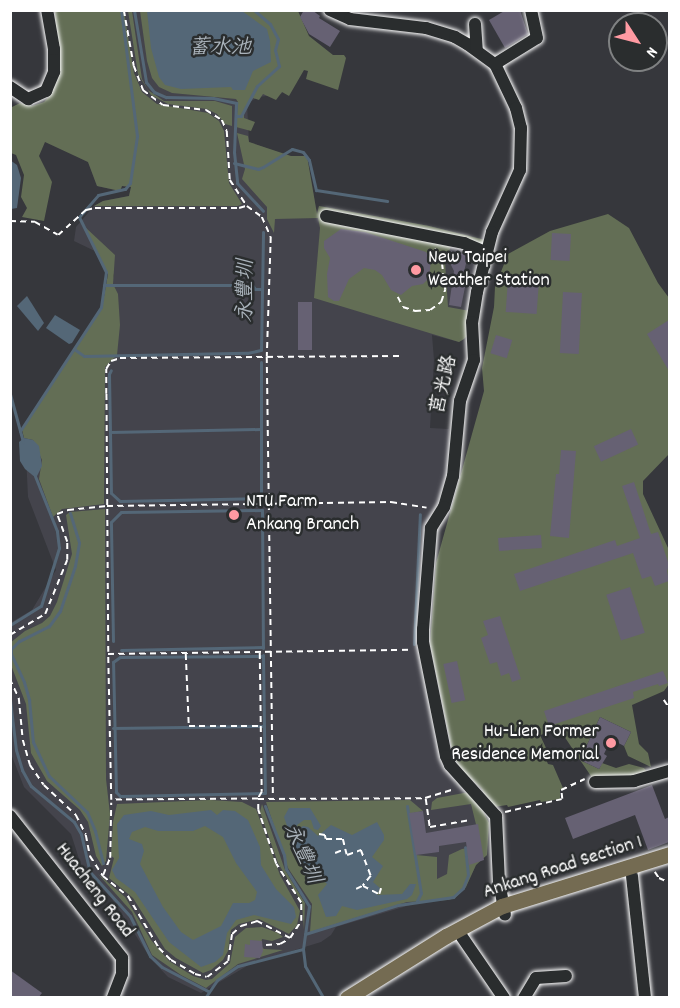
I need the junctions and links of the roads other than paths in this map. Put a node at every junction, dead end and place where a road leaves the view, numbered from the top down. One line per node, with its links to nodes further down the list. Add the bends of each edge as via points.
1 (47, 10): 7 (street, via 54,72 46,91 28,99)
2 (330, 10): 5 (street, 莒光路, via 350,19 426,28 455,37)
3 (531, 10): 6 (street, via 537,38)
4 (475, 24): 5 (street)
5 (477, 50): 6 (street, 莒光路)
6 (495, 64): 9 (street, 莒光路, via 516,108 522,147 520,170 492,232)
7 (13, 93)
8 (326, 216): 9 (street, via 465,243)
9 (487, 253): 16 (street, 莒光路, via 472,322 474,360 455,428 453,476 444,507 431,528 423,642 446,756 496,816)
10 (669, 771): 11 (street, via 634,781)
11 (595, 782)
12 (10, 816): 19 (street, Huacheng Road, via 122,958 122,974)
13 (669, 854): 16 (main road, Ankang Road Section 1)
14 (669, 863): 15 (main road, Ankang Road Section 1)
15 (632, 876): 16 (main road, Ankang Road Section 1); 24 (street)
16 (503, 910): 17 (main road, Ankang Road Section 1); 20 (main road, Ankang Road Section 1, via 446,936)
17 (462, 937): 21 (main road, Ankang Road Section 1); 22 (street)
18 (566, 976): 23 (street, via 536,978)
19 (113, 998)
20 (347, 998)
21 (366, 998)
22 (504, 998)
23 (524, 998)
24 (645, 998)

